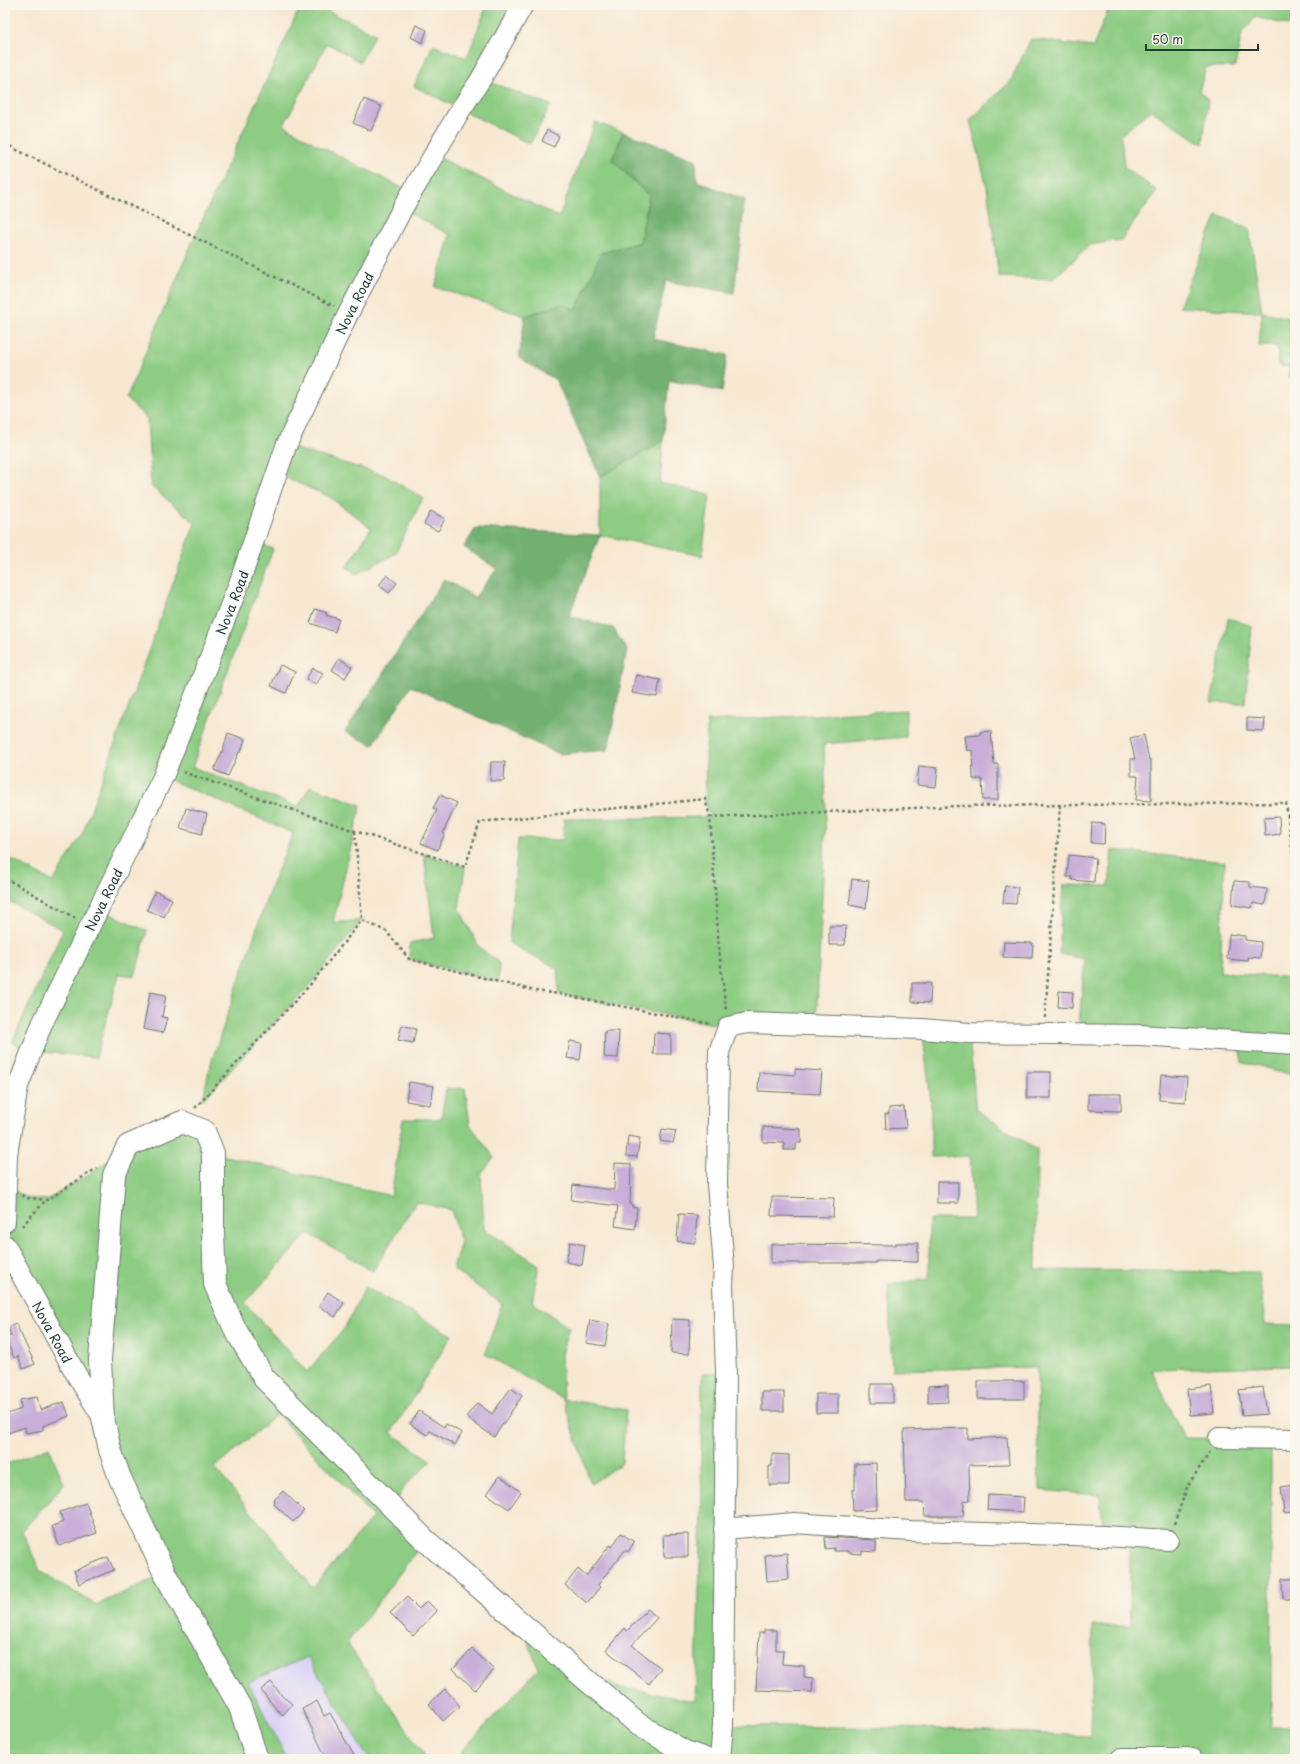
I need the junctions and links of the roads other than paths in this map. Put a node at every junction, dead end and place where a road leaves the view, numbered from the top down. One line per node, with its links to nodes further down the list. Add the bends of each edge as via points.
1 (523, 5): 3 (street, Nova Road, via 402,209 348,314 286,446 240,581 167,766 42,1024 18,1086 7,1154)
2 (1295, 1045): 9 (street, via 1140,1035 969,1032 747,1023 728,1027 719,1052 717,1184 724,1267)
3 (6, 1184): 4 (street, Nova Road)
4 (13, 1225)
5 (5, 1245): 6 (street, Nova Road)
6 (103, 1418): 11 (main road, via 120,1478 165,1574 240,1707); 12 (main road, via 100,1360 114,1175 128,1146 182,1122 204,1131 213,1154 215,1284 235,1329 264,1378 425,1540 560,1657 638,1724 683,1751)
7 (1219, 1438): 8 (street)
8 (1295, 1439)
9 (724, 1529): 10 (street, via 794,1523 910,1531); 13 (street, via 723,1725)
10 (1168, 1540)
11 (257, 1759)
12 (705, 1759)
13 (720, 1759)
14 (1122, 1759): 15 (main road)
15 (1192, 1759)

